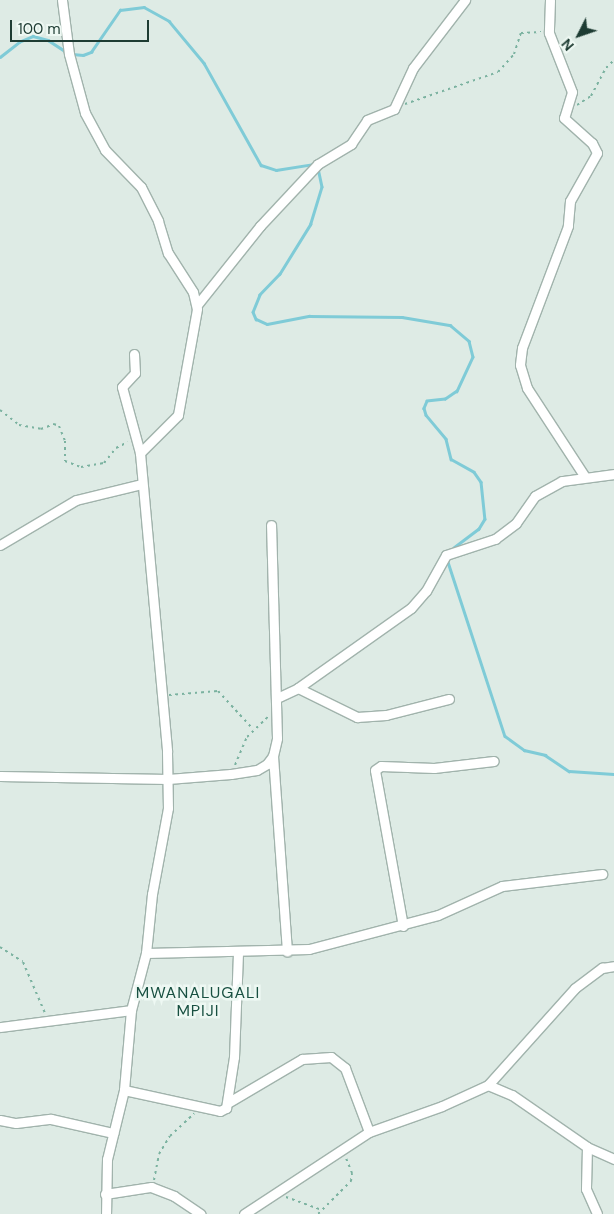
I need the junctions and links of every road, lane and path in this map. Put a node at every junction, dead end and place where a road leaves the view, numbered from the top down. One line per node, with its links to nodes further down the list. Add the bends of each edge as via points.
1 (62, 0): 8 (street, via 69,54 85,113 105,150 141,187 158,221 168,252 189,284)
2 (465, 0): 6 (street, via 413,68)
3 (550, 0): 4 (street)
4 (549, 33): 6 (path, via 530,30 521,33 514,54 498,72); 7 (street, via 571,86)
5 (614, 60): 7 (path, via 591,96)
6 (394, 109): 8 (street, via 367,120 351,144 318,164 260,226)
7 (566, 110): 14 (street, via 565,120 592,143 597,154 570,201 568,226 522,348 520,365 527,388)
8 (197, 305): 12 (street, via 178,415)
9 (134, 354): 11 (street, via 134,373 122,387)
10 (0, 410): 11 (path, via 19,425 41,429 54,424 59,426 65,441 65,460 81,467 104,463 116,448)
11 (135, 439): 12 (street)
12 (140, 454): 15 (street)
13 (614, 474): 14 (street)
14 (585, 477): 18 (street, via 562,481 535,496 516,523 495,539 446,555 426,591 411,608)
15 (141, 484): 17 (street, via 76,500); 19 (street)
16 (271, 525): 20 (street)
17 (0, 545)
18 (298, 688): 20 (street); 21 (street, via 357,717)
19 (162, 695): 23 (path, via 218,691); 28 (street)
20 (277, 698): 22 (street)
21 (449, 700)
22 (277, 710): 23 (path); 24 (street)
23 (253, 729): 26 (path)
24 (273, 756): 26 (street, via 257,770); 32 (street)
25 (494, 761): 30 (street, via 434,768 381,766 375,770)
26 (231, 774): 28 (street)
27 (0, 776): 28 (street)
28 (168, 779): 34 (street, via 168,808 152,894)
29 (602, 874): 30 (street, via 502,886 438,915)
30 (403, 926): 32 (street, via 334,944)
31 (0, 947): 37 (path, via 23,962)
32 (286, 951): 33 (street)
33 (238, 952): 34 (street); 41 (street)
34 (146, 953): 36 (street)
35 (614, 966): 39 (street, via 602,968 574,988)
36 (131, 1010): 37 (street); 40 (street)
37 (48, 1019): 38 (street)
38 (0, 1027)
39 (488, 1085): 44 (street, via 442,1106); 46 (street, via 512,1095)
40 (124, 1090): 42 (street); 45 (street)
41 (229, 1102): 42 (street, via 220,1111); 44 (street, via 302,1059 332,1057 345,1068)
42 (203, 1108): 49 (path, via 180,1124 170,1136 159,1154)
43 (0, 1120): 45 (street, via 16,1123 51,1118)
44 (369, 1132): 47 (street)
45 (112, 1133): 51 (street)
46 (587, 1146): 48 (street); 57 (street, via 586,1189)
47 (342, 1147): 50 (street); 52 (path, via 352,1173 351,1181)
48 (614, 1160)
49 (151, 1187): 51 (street); 54 (street, via 168,1192)
50 (277, 1192): 52 (path, via 294,1202); 55 (street)
51 (106, 1194): 53 (street)
52 (321, 1210): 56 (path)
53 (106, 1214)
54 (202, 1214)
55 (244, 1214)
56 (318, 1214)
57 (597, 1214)

